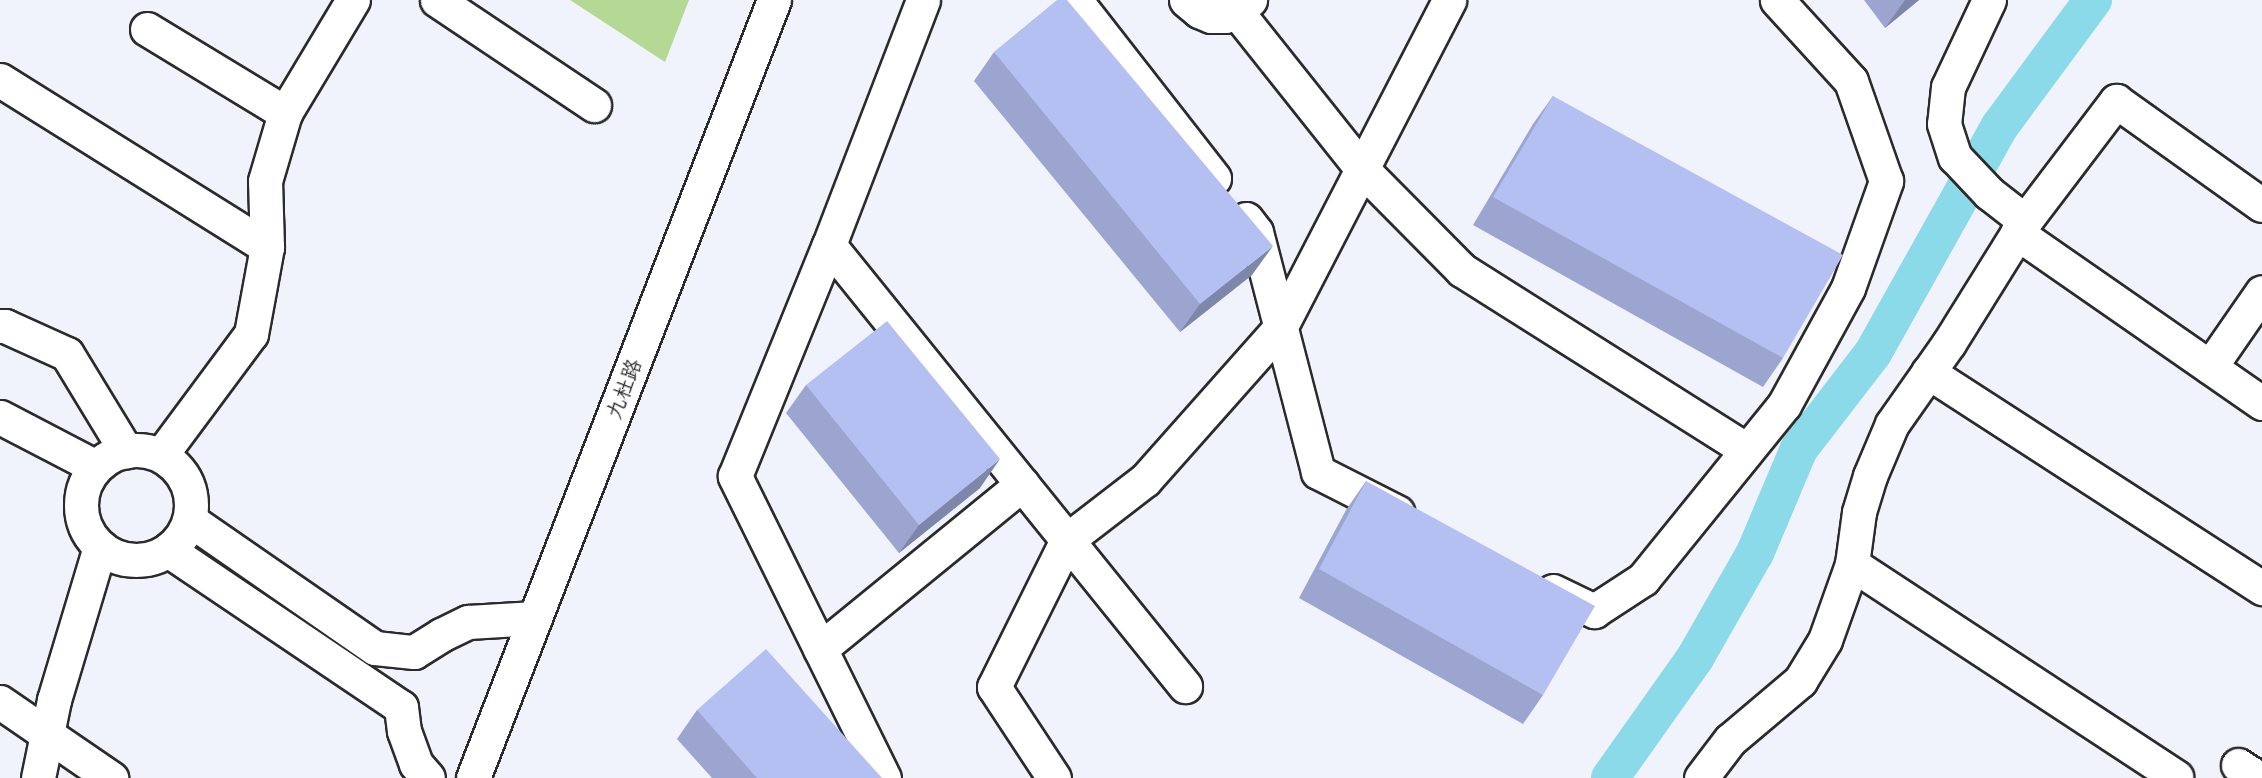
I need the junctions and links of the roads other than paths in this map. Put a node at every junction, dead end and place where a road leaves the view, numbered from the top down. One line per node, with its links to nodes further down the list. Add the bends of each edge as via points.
1 (353, 0): 14 (street)
2 (437, 0): 13 (street)
3 (774, 0): 40 (street, 九杜路)
4 (923, 0): 18 (street)
5 (1075, 0): 22 (street, via 1256,232)
6 (1186, 0): 10 (street, via 1211,16 1224,16)
7 (1449, 0): 15 (street)
8 (1777, 0): 27 (street, via 1851,81 1886,181 1848,288 1784,405)
9 (1989, 0): 17 (street, via 1948,87 1944,124 1955,157)
10 (1243, 6): 15 (street)
11 (147, 29): 14 (street)
12 (1, 82): 19 (street)
13 (594, 105)
14 (285, 113): 19 (street, via 265,181)
15 (1362, 169): 22 (street); 27 (street, via 1462,270)
16 (2262, 205): 17 (street, via 2116,101)
17 (2021, 227): 23 (street); 24 (street)
18 (829, 246): 31 (street); 41 (street, via 735,476)
19 (267, 248): 29 (street, via 251,334)
20 (2262, 292): 23 (street)
21 (0, 326): 28 (street, via 67,354)
22 (1280, 328): 33 (street, via 1318,472); 34 (street, via 1145,480)
23 (2210, 367): 25 (street)
24 (1928, 372): 37 (street, via 1892,424 1870,476 1858,512); 39 (street)
25 (2262, 403)
26 (0, 417): 30 (street)
27 (1747, 450): 38 (street, via 1643,579 1594,611)
28 (126, 451): 29 (street, via 144,450); 30 (street, via 110,456)
29 (161, 455): 32 (street, via 176,466 187,482 192,501)
30 (96, 467): 35 (street, via 81,499 82,517)
31 (1023, 484): 34 (street); 41 (street)
32 (190, 520): 36 (street, via 182,537); 40 (street, via 375,648 414,652 468,622)
33 (1424, 526)
34 (1067, 540): 42 (street); 51 (street, via 994,687)
35 (100, 547): 36 (street, via 131,560 151,559); 44 (street)
36 (168, 550): 48 (street, via 401,707 404,731 416,764)
37 (1852, 564): 45 (street); 52 (street, via 1826,640 1800,681 1730,740)
38 (1530, 579)
39 (2262, 588)
40 (535, 618): 49 (street, 九杜路)
41 (820, 649): 50 (street)
42 (1185, 686)
43 (0, 702): 44 (street)
44 (46, 734): 46 (street); 47 (street)
45 (2176, 777)
46 (38, 778)
47 (111, 778)
48 (428, 778)
49 (473, 778)
50 (884, 778)
51 (1054, 778)
52 (1701, 778)

